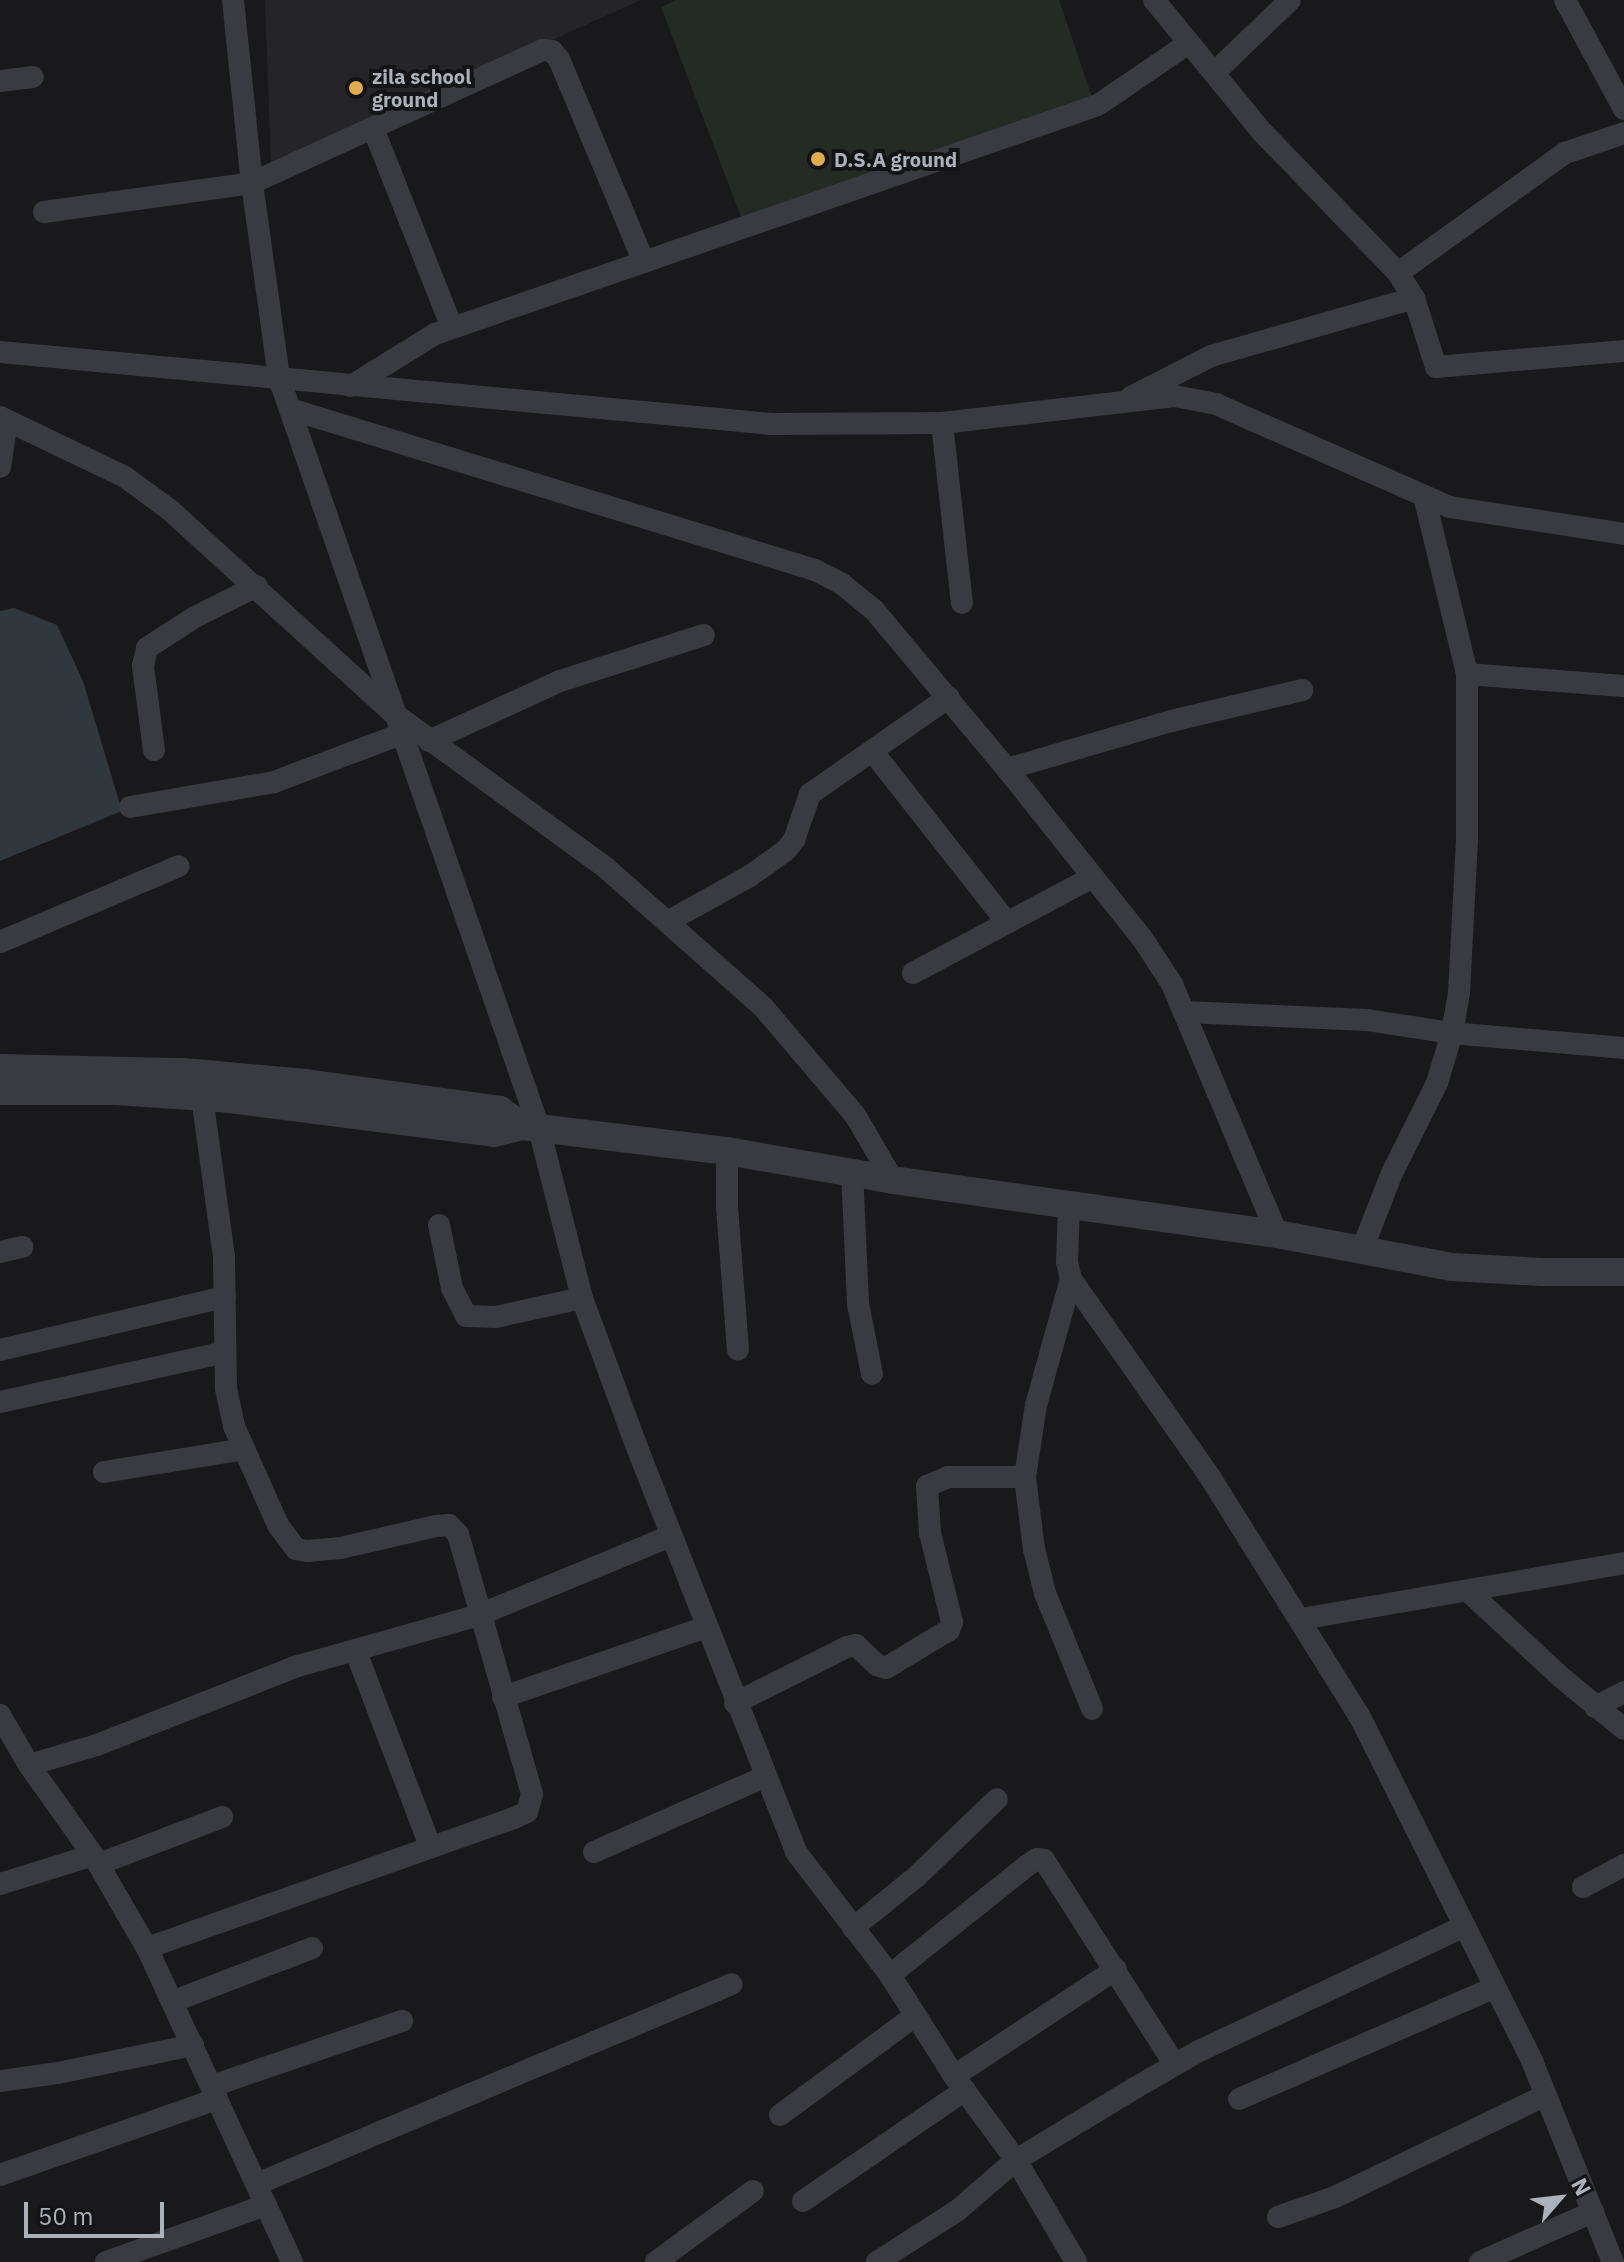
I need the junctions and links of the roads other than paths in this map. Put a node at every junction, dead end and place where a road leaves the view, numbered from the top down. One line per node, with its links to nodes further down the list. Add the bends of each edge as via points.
1 (233, 0): 12 (street)
2 (1154, 0): 5 (street)
3 (1290, 0): 6 (street)
4 (1565, 0): 9 (street)
5 (1189, 43): 6 (street); 14 (street, via 1098,105)
6 (1214, 73): 15 (street, via 1263,133)
7 (33, 77): 8 (street)
8 (0, 81)
9 (1624, 109)
10 (373, 128): 12 (street); 14 (street, via 543,50 552,51); 17 (street)
11 (1624, 133): 15 (street, via 1565,153)
12 (252, 183): 13 (street); 20 (street)
13 (44, 212)
14 (644, 262): 17 (street)
15 (1398, 273): 16 (street)
16 (1414, 298): 18 (street, via 1436,367); 22 (street, via 1211,356)
17 (452, 328): 21 (street)
18 (1624, 351)
19 (0, 352): 20 (street)
20 (279, 378): 21 (street); 23 (street)
21 (351, 386): 25 (street, via 772,424)
22 (1121, 402): 25 (street); 27 (street, via 1174,396 1216,404)
23 (290, 409): 35 (street, via 815,570 874,610); 36 (street)
24 (4, 419): 26 (street); 29 (street, via 125,477)
25 (942, 423): 30 (street)
26 (0, 467)
27 (1424, 496): 28 (street, via 1450,507); 32 (street)
28 (1624, 534)
29 (257, 586): 36 (street); 38 (street, via 147,648 143,666)
30 (962, 603)
31 (704, 635): 37 (street, via 560,681)
32 (1467, 674): 33 (street); 49 (street, via 1467,840)
33 (1624, 686)
34 (1302, 690): 40 (street)
35 (949, 697): 39 (street); 40 (street)
36 (397, 723): 37 (street); 41 (street, via 274,782); 54 (street)
37 (429, 741): 44 (street, via 606,868)
38 (154, 750)
39 (873, 752): 44 (street, via 810,794 786,850); 45 (street)
40 (1007, 769): 43 (street)
41 (130, 807)
42 (179, 866): 46 (street)
43 (1093, 877): 45 (street); 48 (street, via 1172,984)
44 (667, 922): 57 (street, via 763,1007 855,1115)
45 (1007, 922): 47 (street)
46 (0, 942)
47 (913, 973)
48 (1184, 1012): 49 (street, via 1367,1020); 60 (street)
49 (1452, 1033): 50 (street); 61 (street, via 1437,1083 1392,1173)
50 (1624, 1048)
51 (0, 1068): 54 (street, via 183,1072 306,1083 500,1110)
52 (0, 1091): 53 (street)
53 (202, 1097): 54 (street, via 494,1133); 64 (street)
54 (530, 1127): 55 (street); 65 (street)
55 (727, 1151): 56 (street); 67 (street)
56 (852, 1171): 57 (street); 69 (street, via 858,1304)
57 (893, 1180): 58 (street)
58 (1069, 1203): 60 (street); 63 (street)
59 (439, 1225): 65 (street, via 452,1288 466,1316 496,1317)
60 (1277, 1234): 61 (street)
61 (1361, 1252): 62 (street, via 1452,1267)
62 (1624, 1272)
63 (1071, 1279): 73 (street, via 1036,1405); 78 (street, via 1210,1477)
64 (225, 1297): 66 (street); 68 (street)
65 (582, 1298): 74 (street)
66 (0, 1350)
67 (738, 1350)
68 (225, 1352): 70 (street); 71 (street, via 226,1388)
69 (872, 1374)
70 (0, 1402)
71 (244, 1449): 72 (street); 77 (street, via 278,1525 296,1549 341,1548 449,1525 458,1534)
72 (104, 1472)
73 (1025, 1477): 83 (street, via 948,1477 927,1486 930,1533 952,1622 949,1630 886,1668 856,1645 847,1647); 85 (street, via 1045,1593)
74 (671, 1536): 77 (street); 79 (street)
75 (1624, 1563): 76 (street)
76 (1468, 1591): 78 (street); 84 (street)
77 (479, 1615): 80 (street); 82 (street)
78 (1301, 1619): 98 (street, via 1359,1715)
79 (706, 1627): 82 (street); 83 (street)
80 (356, 1652): 88 (street, via 298,1666 97,1745); 92 (street)
81 (1624, 1692): 84 (street)
82 (503, 1697): 92 (street, via 531,1805 514,1818)
83 (735, 1703): 89 (street)
84 (1595, 1707): 87 (street)
85 (1092, 1709)
86 (0, 1715): 88 (street)
87 (1624, 1729)
88 (29, 1765): 94 (street)
89 (764, 1777): 93 (street); 99 (street, via 796,1852)
90 (997, 1799): 99 (street, via 916,1877)
91 (222, 1817): 94 (street)
92 (430, 1846): 100 (street)
93 (594, 1852)
94 (96, 1859): 96 (street); 100 (street)
95 (1624, 1865): 97 (street)
96 (0, 1884)
97 (1583, 1887)
98 (1465, 1926): 105 (street); 110 (street)
99 (853, 1928): 103 (street)
100 (147, 1948): 106 (street)
101 (312, 1948): 106 (street)
102 (1116, 1969): 103 (street, via 1052,1869 1037,1859); 110 (street); 112 (street)
103 (890, 1975): 107 (street)
104 (732, 1984): 120 (street)
105 (1495, 1987): 114 (street); 115 (street)
106 (174, 2001): 109 (street)
107 (915, 2016): 112 (street); 116 (street)
108 (402, 2021): 113 (street)
109 (193, 2045): 111 (street); 113 (street)
110 (1175, 2065): 117 (street)
111 (0, 2081)
112 (959, 2083): 117 (street); 121 (street)
113 (215, 2093): 118 (street); 120 (street)
114 (1546, 2095): 122 (street); 123 (street, via 1335,2197)
115 (1239, 2099)
116 (780, 2115)
117 (1016, 2160): 127 (street, via 958,2210); 128 (street)
118 (0, 2175)
119 (753, 2191): 126 (street)
120 (261, 2194): 124 (street); 125 (street)
121 (803, 2201)
122 (1593, 2212): 129 (street); 130 (street)
123 (1278, 2217)
124 (106, 2262)
125 (292, 2262)
126 (656, 2262)
127 (877, 2262)
128 (1076, 2262)
129 (1480, 2262)
130 (1613, 2262)

